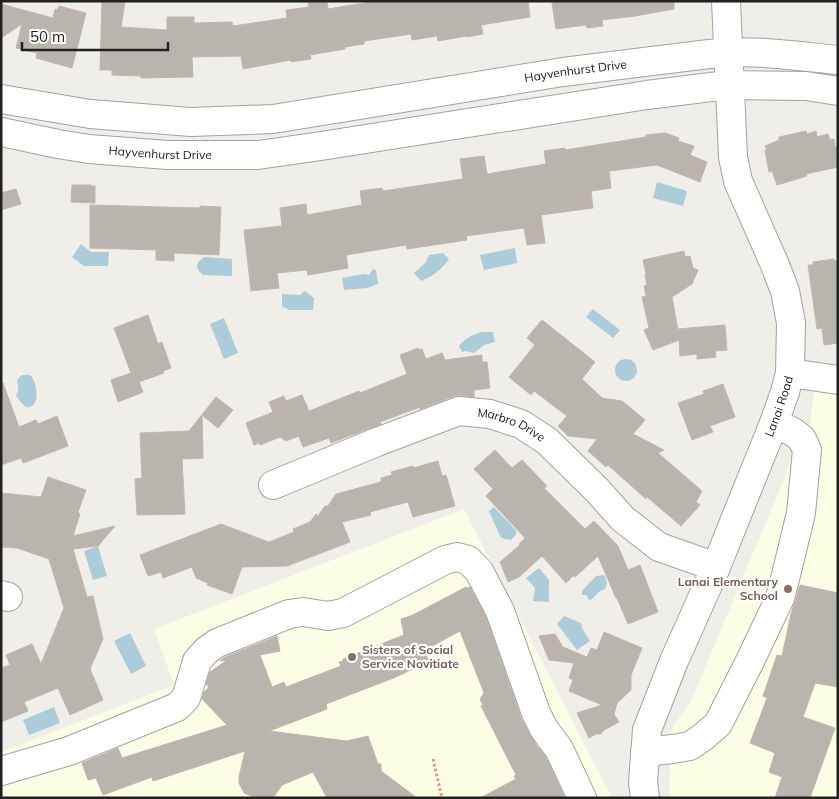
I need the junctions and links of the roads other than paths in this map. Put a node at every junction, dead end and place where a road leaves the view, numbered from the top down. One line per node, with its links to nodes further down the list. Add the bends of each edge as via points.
1 (726, 1): 2 (street, Lanai Road)
2 (728, 52): 3 (street, Hayvenhurst Drive); 4 (street, Lanai Road); 7 (street, Hayvenhurst Drive, via 563,72)
3 (838, 60)
4 (729, 85): 5 (street, Hayvenhurst Drive, via 806,86); 9 (street, Hayvenhurst Drive); 11 (street, Lanai Road, via 733,157 738,181 785,291 791,323)
5 (838, 91)
6 (1, 99): 7 (street, Hayvenhurst Drive, via 90,114 191,122 273,120)
7 (315, 112): 9 (street)
8 (1, 132): 9 (street, Hayvenhurst Drive, via 89,149 168,155 258,155)
9 (321, 146)
10 (838, 360): 11 (street)
11 (791, 365): 12 (street); 13 (street, Lanai Road, via 786,392)
12 (838, 380)
13 (774, 423): 15 (street, Lanai Road); 16 (street, via 802,439 807,450 801,513 780,598 718,724 690,746)
14 (273, 485): 15 (street, Marbro Drive, via 459,411 490,414 521,424 547,441 623,519 659,548)
15 (716, 567): 16 (street, Lanai Road, via 646,730)
16 (645, 752): 19 (street, Lanai Road)
17 (1, 771): 18 (street, via 69,751 177,707 186,698 197,660 218,643 289,614 303,612 328,616 342,613 456,557 468,560 479,571 500,611 536,713 559,749)
18 (582, 798)
19 (645, 798)

